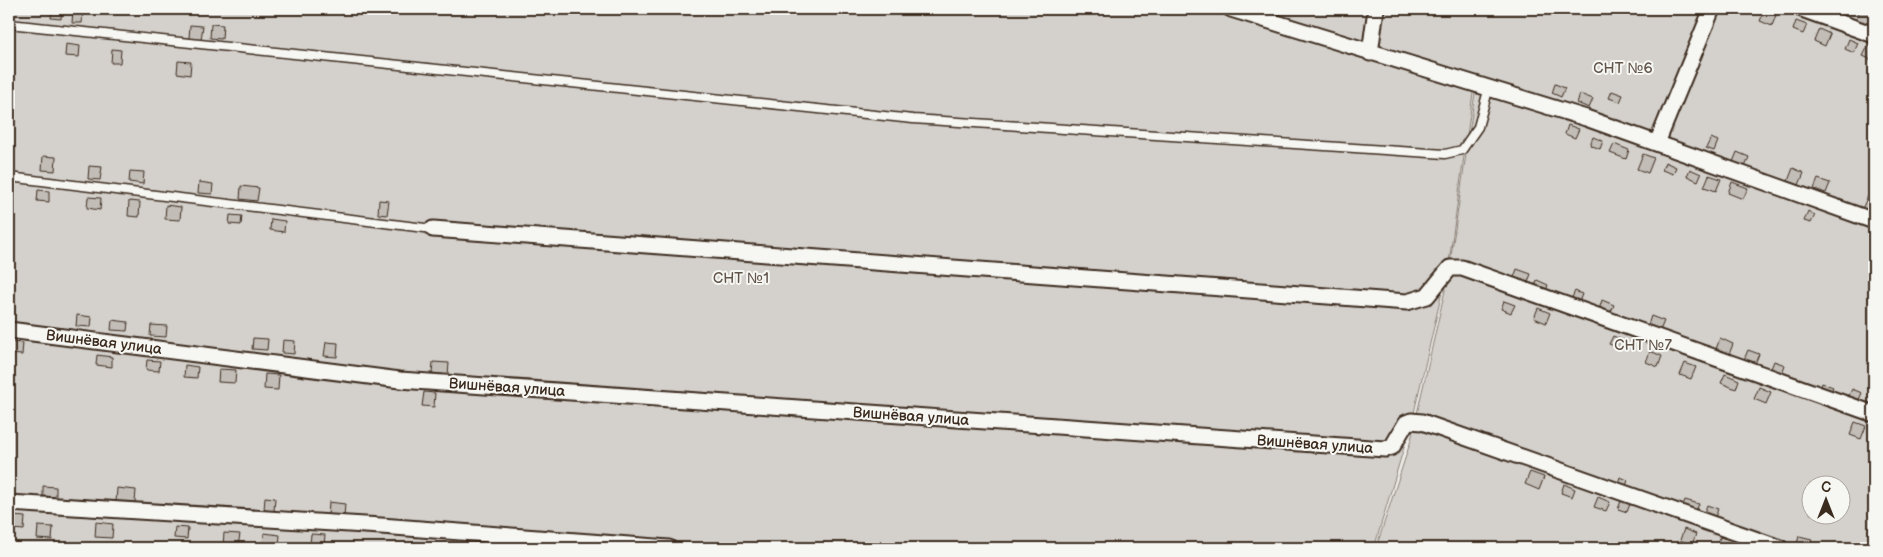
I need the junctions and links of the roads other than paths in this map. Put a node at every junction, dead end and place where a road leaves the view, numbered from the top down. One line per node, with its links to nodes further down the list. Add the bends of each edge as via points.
1 (1231, 9): 7 (street)
2 (1376, 9): 7 (street)
3 (1712, 9): 9 (street)
4 (1802, 9): 6 (street)
5 (9, 24): 8 (lane, via 913,119 1445,154 1462,150 1478,127)
6 (1874, 35)
7 (1370, 52): 8 (street)
8 (1489, 87): 9 (street)
9 (1657, 143): 11 (street)
10 (9, 177): 12 (lane)
11 (1874, 221)
12 (434, 230): 14 (street, via 1407,302 1427,296 1450,268 1462,268)
13 (9, 330): 17 (street, Вишнёвая улица, via 400,380 1385,449 1392,446 1406,423 1422,422)
14 (1874, 414)
15 (9, 503): 16 (street)
16 (669, 548)
17 (1780, 548)

